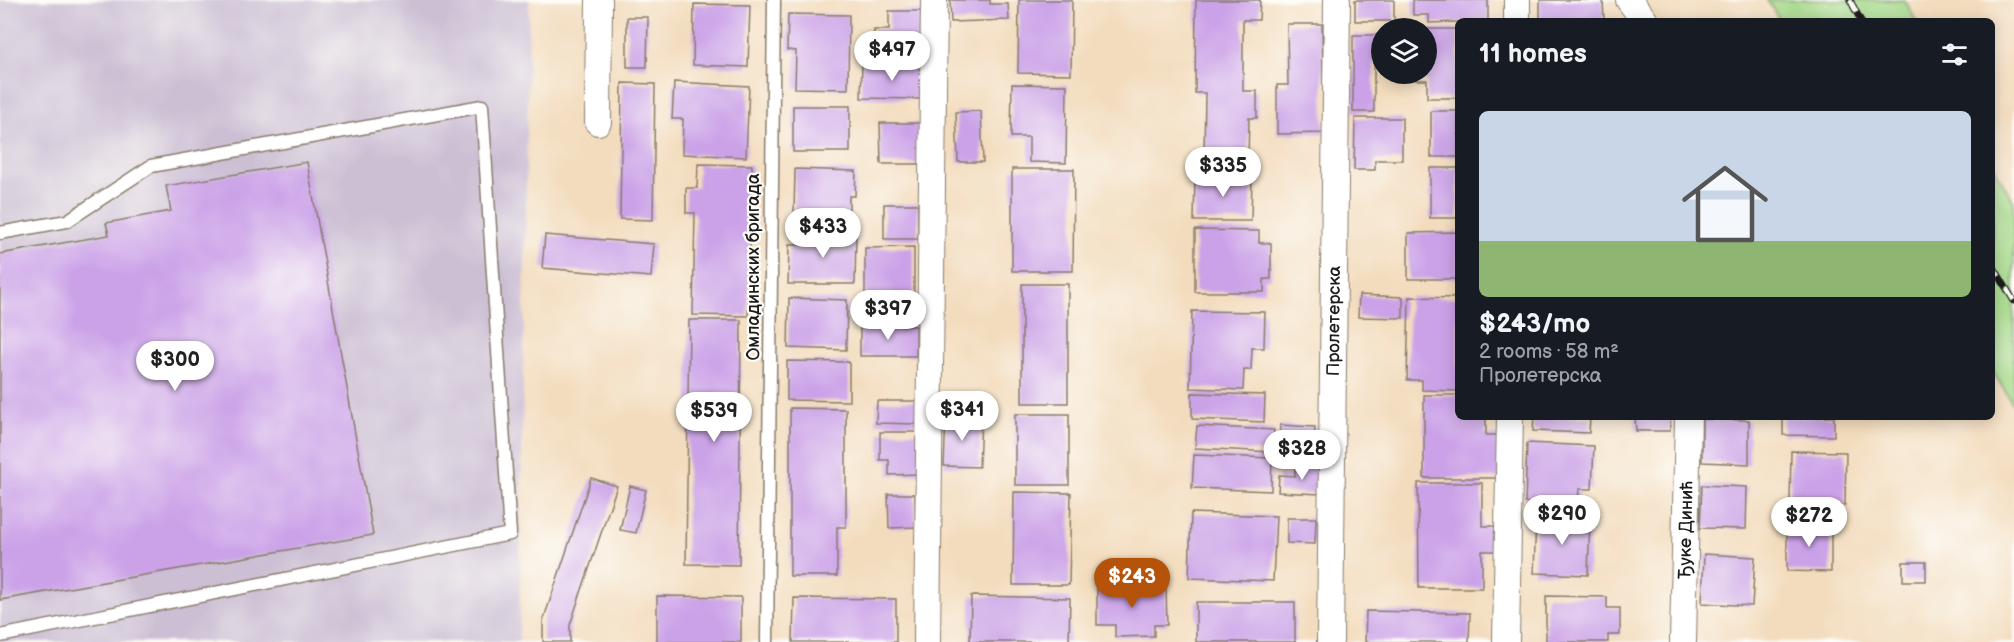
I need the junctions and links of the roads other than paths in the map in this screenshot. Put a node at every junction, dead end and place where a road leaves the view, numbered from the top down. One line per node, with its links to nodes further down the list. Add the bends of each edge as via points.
1 (599, 0): 9 (street)
2 (774, 0): 14 (lane, Омладинских бригада)
3 (934, 0): 15 (street)
4 (1337, 0): 16 (street, Пролетерска)
5 (1517, 0): 7 (street)
6 (1629, 0): 8 (street)
7 (1517, 18)
8 (1643, 18)
9 (598, 122)
10 (0, 233): 13 (lane, via 67,221 151,166 482,106 510,534)
11 (1510, 420): 17 (street)
12 (1688, 420): 18 (street, Ђуке Динић)
13 (0, 636)
14 (768, 642)
15 (927, 642)
16 (1330, 642)
17 (1506, 642)
18 (1683, 642)

